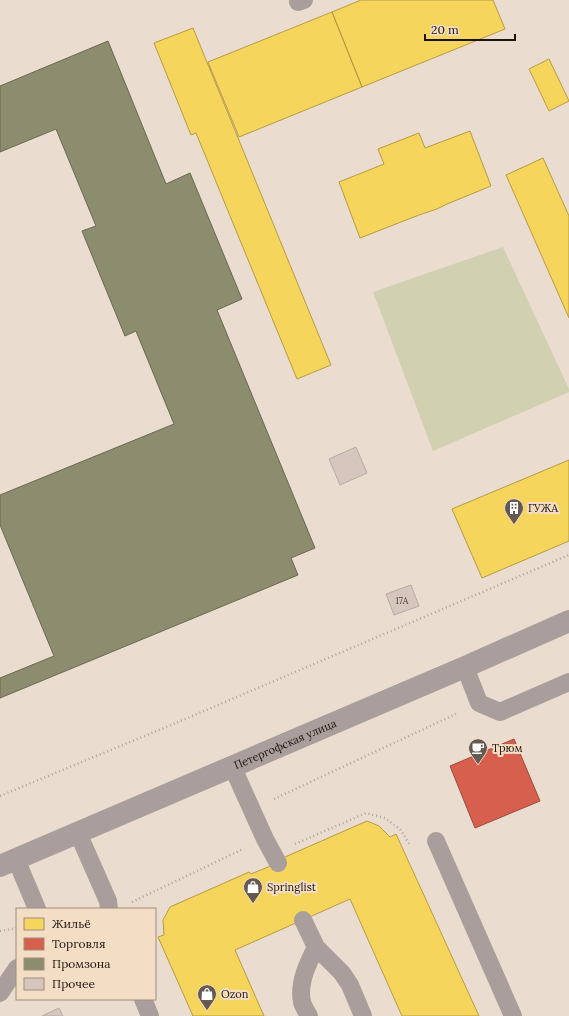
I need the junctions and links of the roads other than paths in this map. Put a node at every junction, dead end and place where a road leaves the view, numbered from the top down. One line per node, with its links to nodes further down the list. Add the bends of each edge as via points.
1 (569, 621): 2 (street, Петергофская улица)
2 (465, 667): 3 (lane, via 479,703 500,712); 4 (street, Петергофская улица)
3 (569, 682)
4 (233, 768): 5 (street, Петергофская улица); 7 (lane)
5 (78, 833): 8 (street, Петергофская улица); 10 (lane, via 108,901)
6 (436, 841): 19 (lane)
7 (272, 852)
8 (8, 862): 9 (lane)
9 (36, 908)
10 (108, 908)
11 (303, 920): 12 (lane)
12 (316, 947): 17 (lane, via 301,988 302,1002); 18 (lane, via 342,973)
13 (16, 969): 14 (lane)
14 (0, 993)
15 (143, 1000): 16 (lane)
16 (150, 1016)
17 (308, 1016)
18 (363, 1016)
19 (513, 1016)

